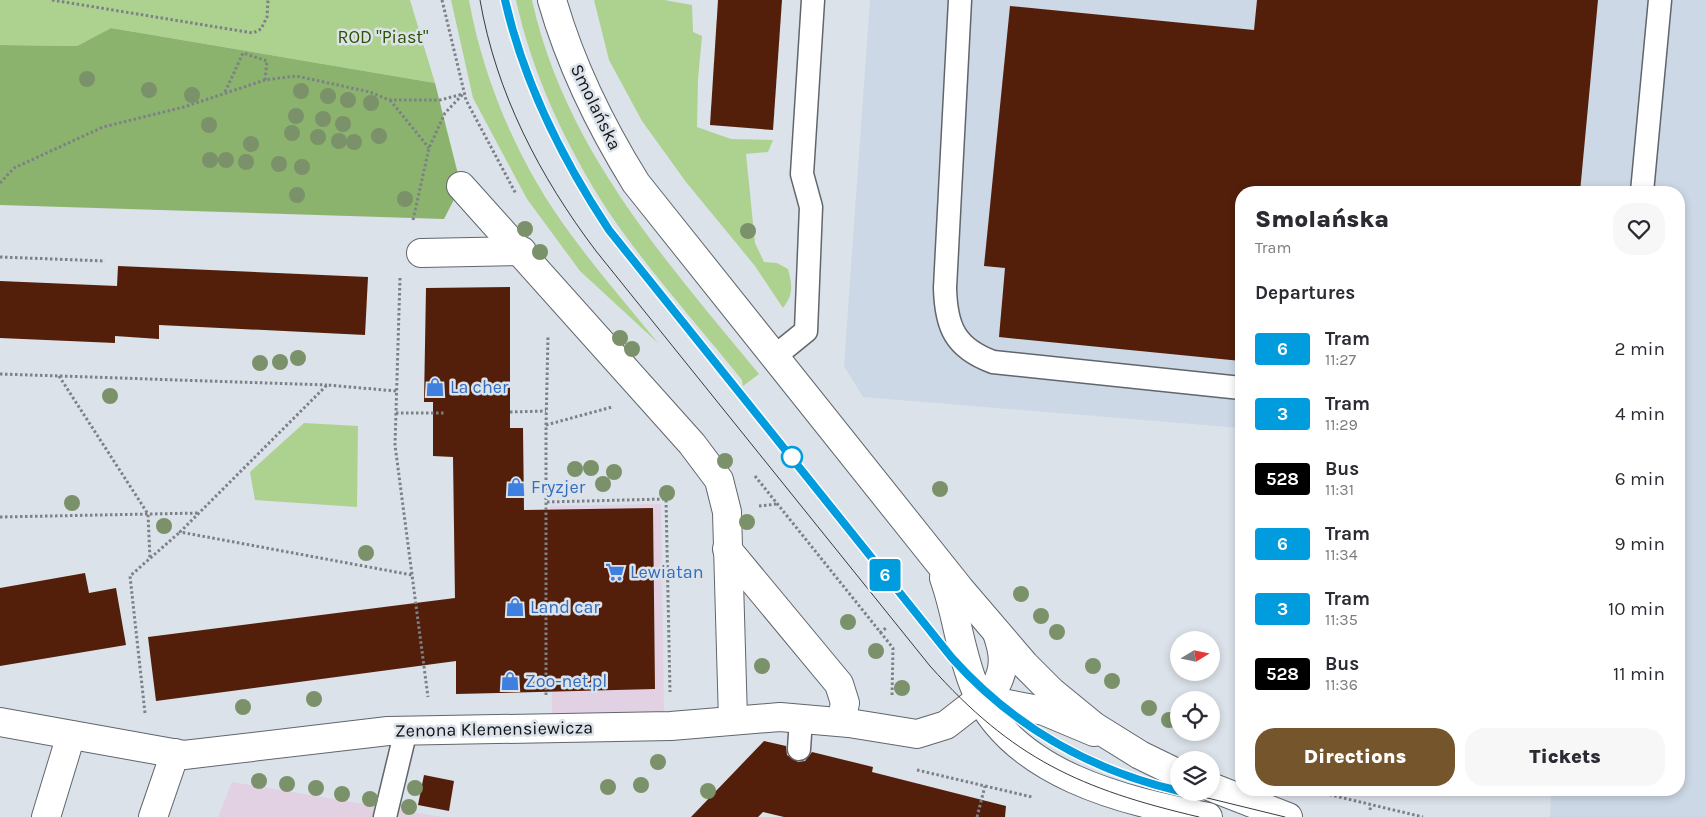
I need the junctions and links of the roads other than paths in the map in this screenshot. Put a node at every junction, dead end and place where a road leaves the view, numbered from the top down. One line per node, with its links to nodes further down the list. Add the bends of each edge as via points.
1 (552, 0): 9 (street, Smolańska, via 586,93 632,176 656,211)
2 (812, 0): 9 (lane, via 802,174 811,208 806,331)
3 (960, 0): 10 (lane, via 945,288 948,322 961,344 993,362)
4 (1660, 0): 6 (lane)
5 (461, 186): 7 (street)
6 (1643, 186)
7 (522, 251): 8 (street); 11 (street, via 698,450 719,480 727,512)
8 (421, 252)
9 (774, 357): 12 (street, Smolańska)
10 (1235, 387)
11 (727, 549): 16 (street); 18 (street, via 839,684 844,703)
12 (936, 558): 13 (street, Smolańska); 14 (street)
13 (997, 633): 14 (street, Zenona Klemensiewicza, via 1003,657 1002,671 995,687); 23 (street, Smolańska, via 1057,696 1095,727)
14 (981, 699): 18 (street, Zenona Klemensiewicza, via 946,725 923,733 907,734); 23 (street, via 1059,716); 30 (street, via 1021,745 1059,771 1112,794 1151,806)
15 (801, 719): 16 (street, Zenona Klemensiewicza); 18 (street, Zenona Klemensiewicza); 21 (lane)
16 (733, 720): 19 (street, Zenona Klemensiewicza, via 671,726)
17 (0, 722): 20 (street, Zenona Klemensiewicza)
18 (841, 722)
19 (419, 730): 22 (street, Zenona Klemensiewicza, via 184,755); 29 (lane)
20 (71, 735): 22 (street, Zenona Klemensiewicza); 27 (street)
21 (800, 749)
22 (175, 753): 28 (street)
23 (1140, 755): 24 (street)
24 (1170, 770)
25 (1220, 791): 26 (street)
26 (1285, 816)
27 (46, 817)
28 (153, 817)
29 (385, 817)
30 (1208, 817)

